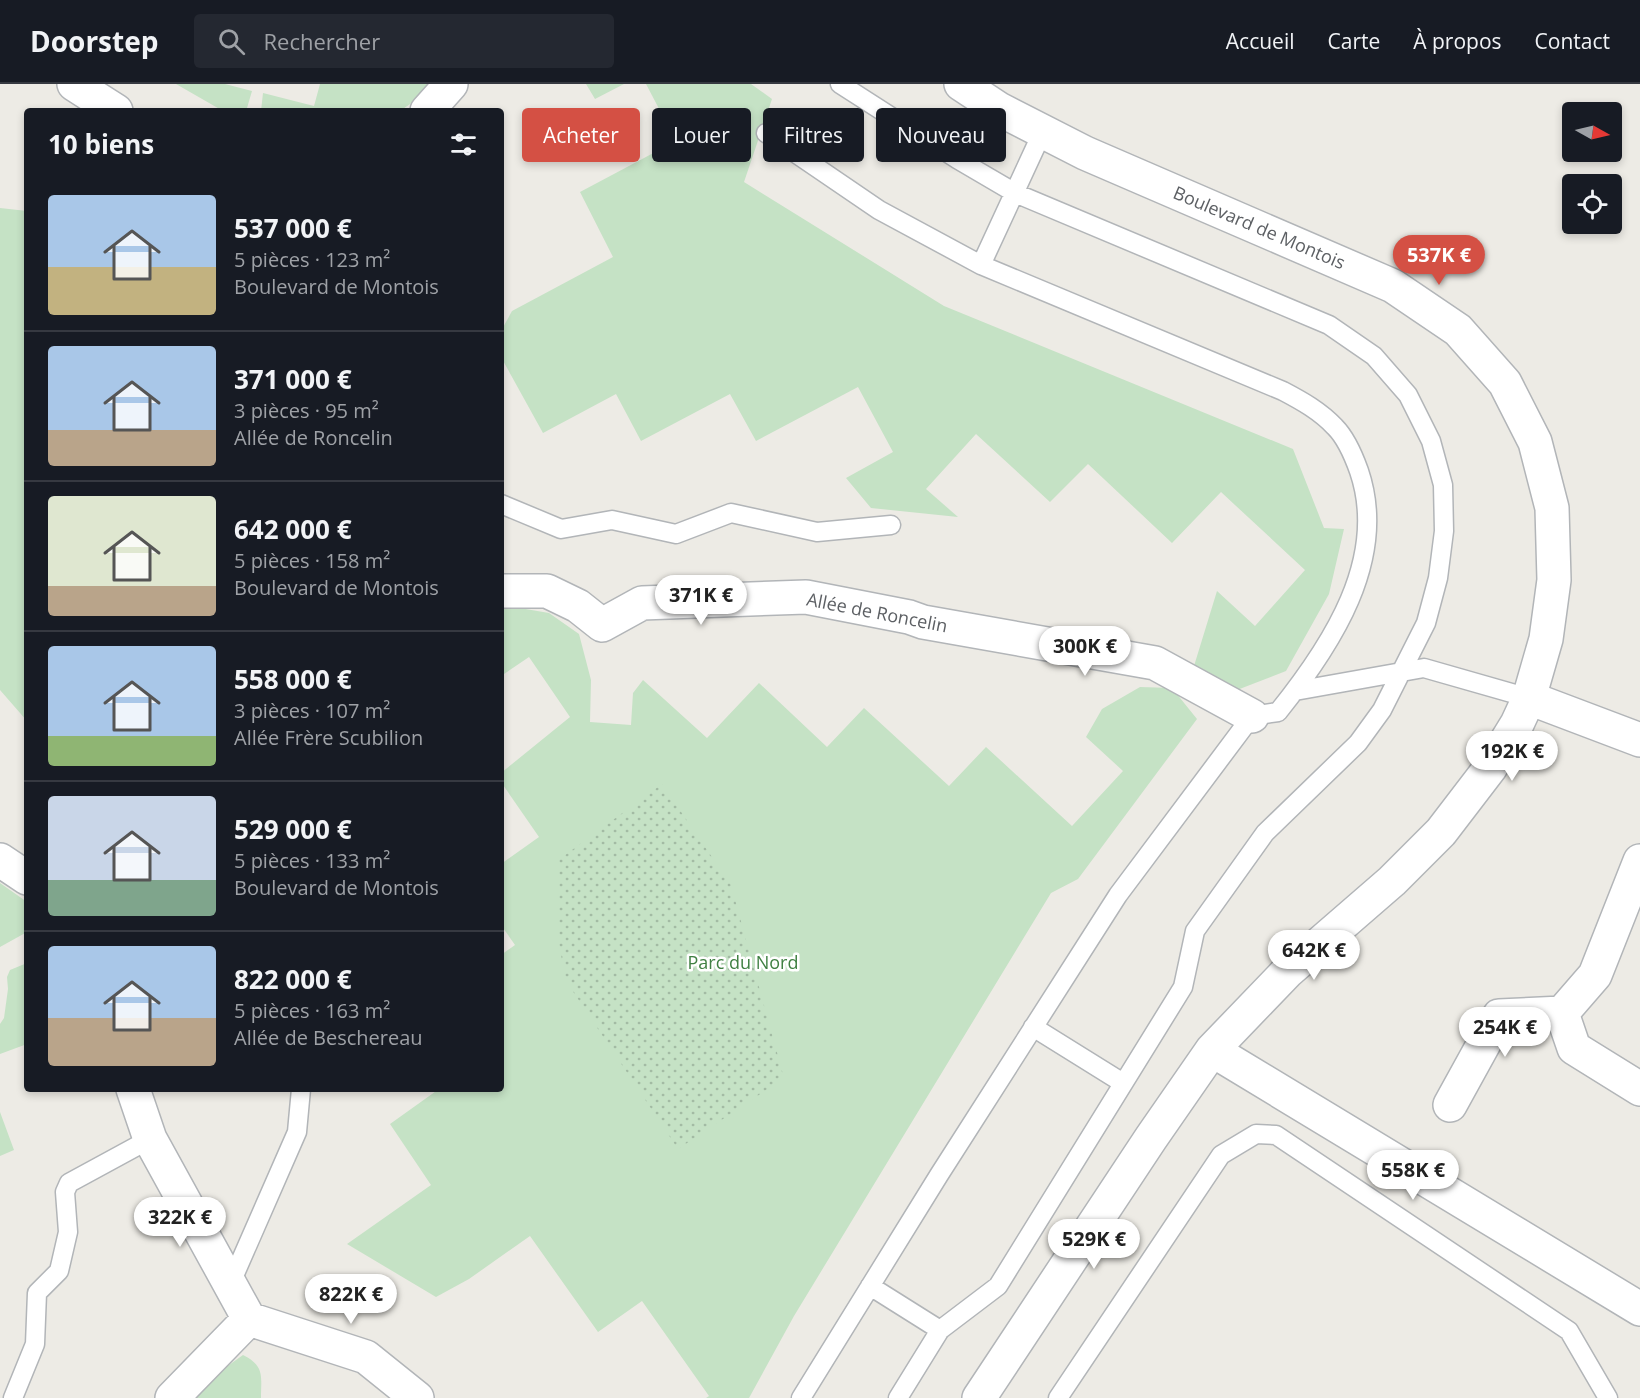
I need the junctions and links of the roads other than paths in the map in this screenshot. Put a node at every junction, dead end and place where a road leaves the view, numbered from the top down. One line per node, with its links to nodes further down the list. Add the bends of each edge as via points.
1 (74, 84): 5 (street)
2 (451, 84): 6 (street)
3 (840, 84): 9 (lane)
4 (961, 84): 7 (street, Boulevard de Montois)
5 (111, 108)
6 (430, 108)
7 (1042, 133): 9 (lane); 16 (street, Boulevard de Montois, via 1393,286 1458,330 1505,383 1535,442 1552,508 1554,580 1546,639)
8 (809, 162): 10 (lane, via 879,210)
9 (1015, 193): 10 (lane); 14 (lane, via 1329,325 1374,356 1408,396 1431,441 1443,485 1444,531 1438,578 1426,623)
10 (981, 266): 15 (lane, via 1283,391 1310,405 1337,428 1365,489 1368,522 1362,562 1346,610 1324,651)
11 (504, 505): 12 (lane, via 561,529 612,520 676,534 731,513 817,532)
12 (891, 525)
13 (504, 591): 17 (street, Allée de Roncelin, via 547,591 578,606 602,625 642,603 806,597 1155,663)
14 (1403, 672): 15 (lane); 16 (lane, via 1424,668); 25 (lane, via 1358,743 1265,833 1195,931 1183,987)
15 (1295, 691): 17 (lane, via 1278,712)
16 (1528, 698): 18 (street); 24 (street, Boulevard de Montois, via 1491,768 1441,832 1392,881 1287,972)
17 (1252, 716): 23 (lane, via 1118,895)
18 (1640, 740)
19 (0, 860): 20 (street)
20 (24, 876)
21 (1637, 879): 22 (street, via 1595,975)
22 (1562, 1013): 26 (street, via 1574,1048); 29 (street, via 1499,1016)
23 (1034, 1027): 25 (lane); 32 (lane)
24 (1212, 1050): 33 (street); 41 (street, Boulevard de Montois)
25 (1123, 1083): 35 (lane, via 998,1286)
26 (1640, 1089)
27 (134, 1092): 30 (street)
28 (301, 1092): 31 (lane, via 297,1132)
29 (1450, 1105)
30 (150, 1139): 31 (street); 36 (lane, via 69,1184 64,1192 68,1232 59,1271 37,1293 34,1344)
31 (230, 1285): 34 (street)
32 (870, 1286): 35 (lane); 39 (lane)
33 (1640, 1309)
34 (249, 1319): 37 (street); 38 (street, via 366,1357)
35 (940, 1330): 40 (lane)
36 (13, 1398)
37 (172, 1398)
38 (417, 1398)
39 (801, 1398)
40 (898, 1398)
41 (979, 1398)
42 (1058, 1398): 43 (lane, via 1221,1155 1256,1134 1276,1135 1569,1331)
43 (1608, 1398)

